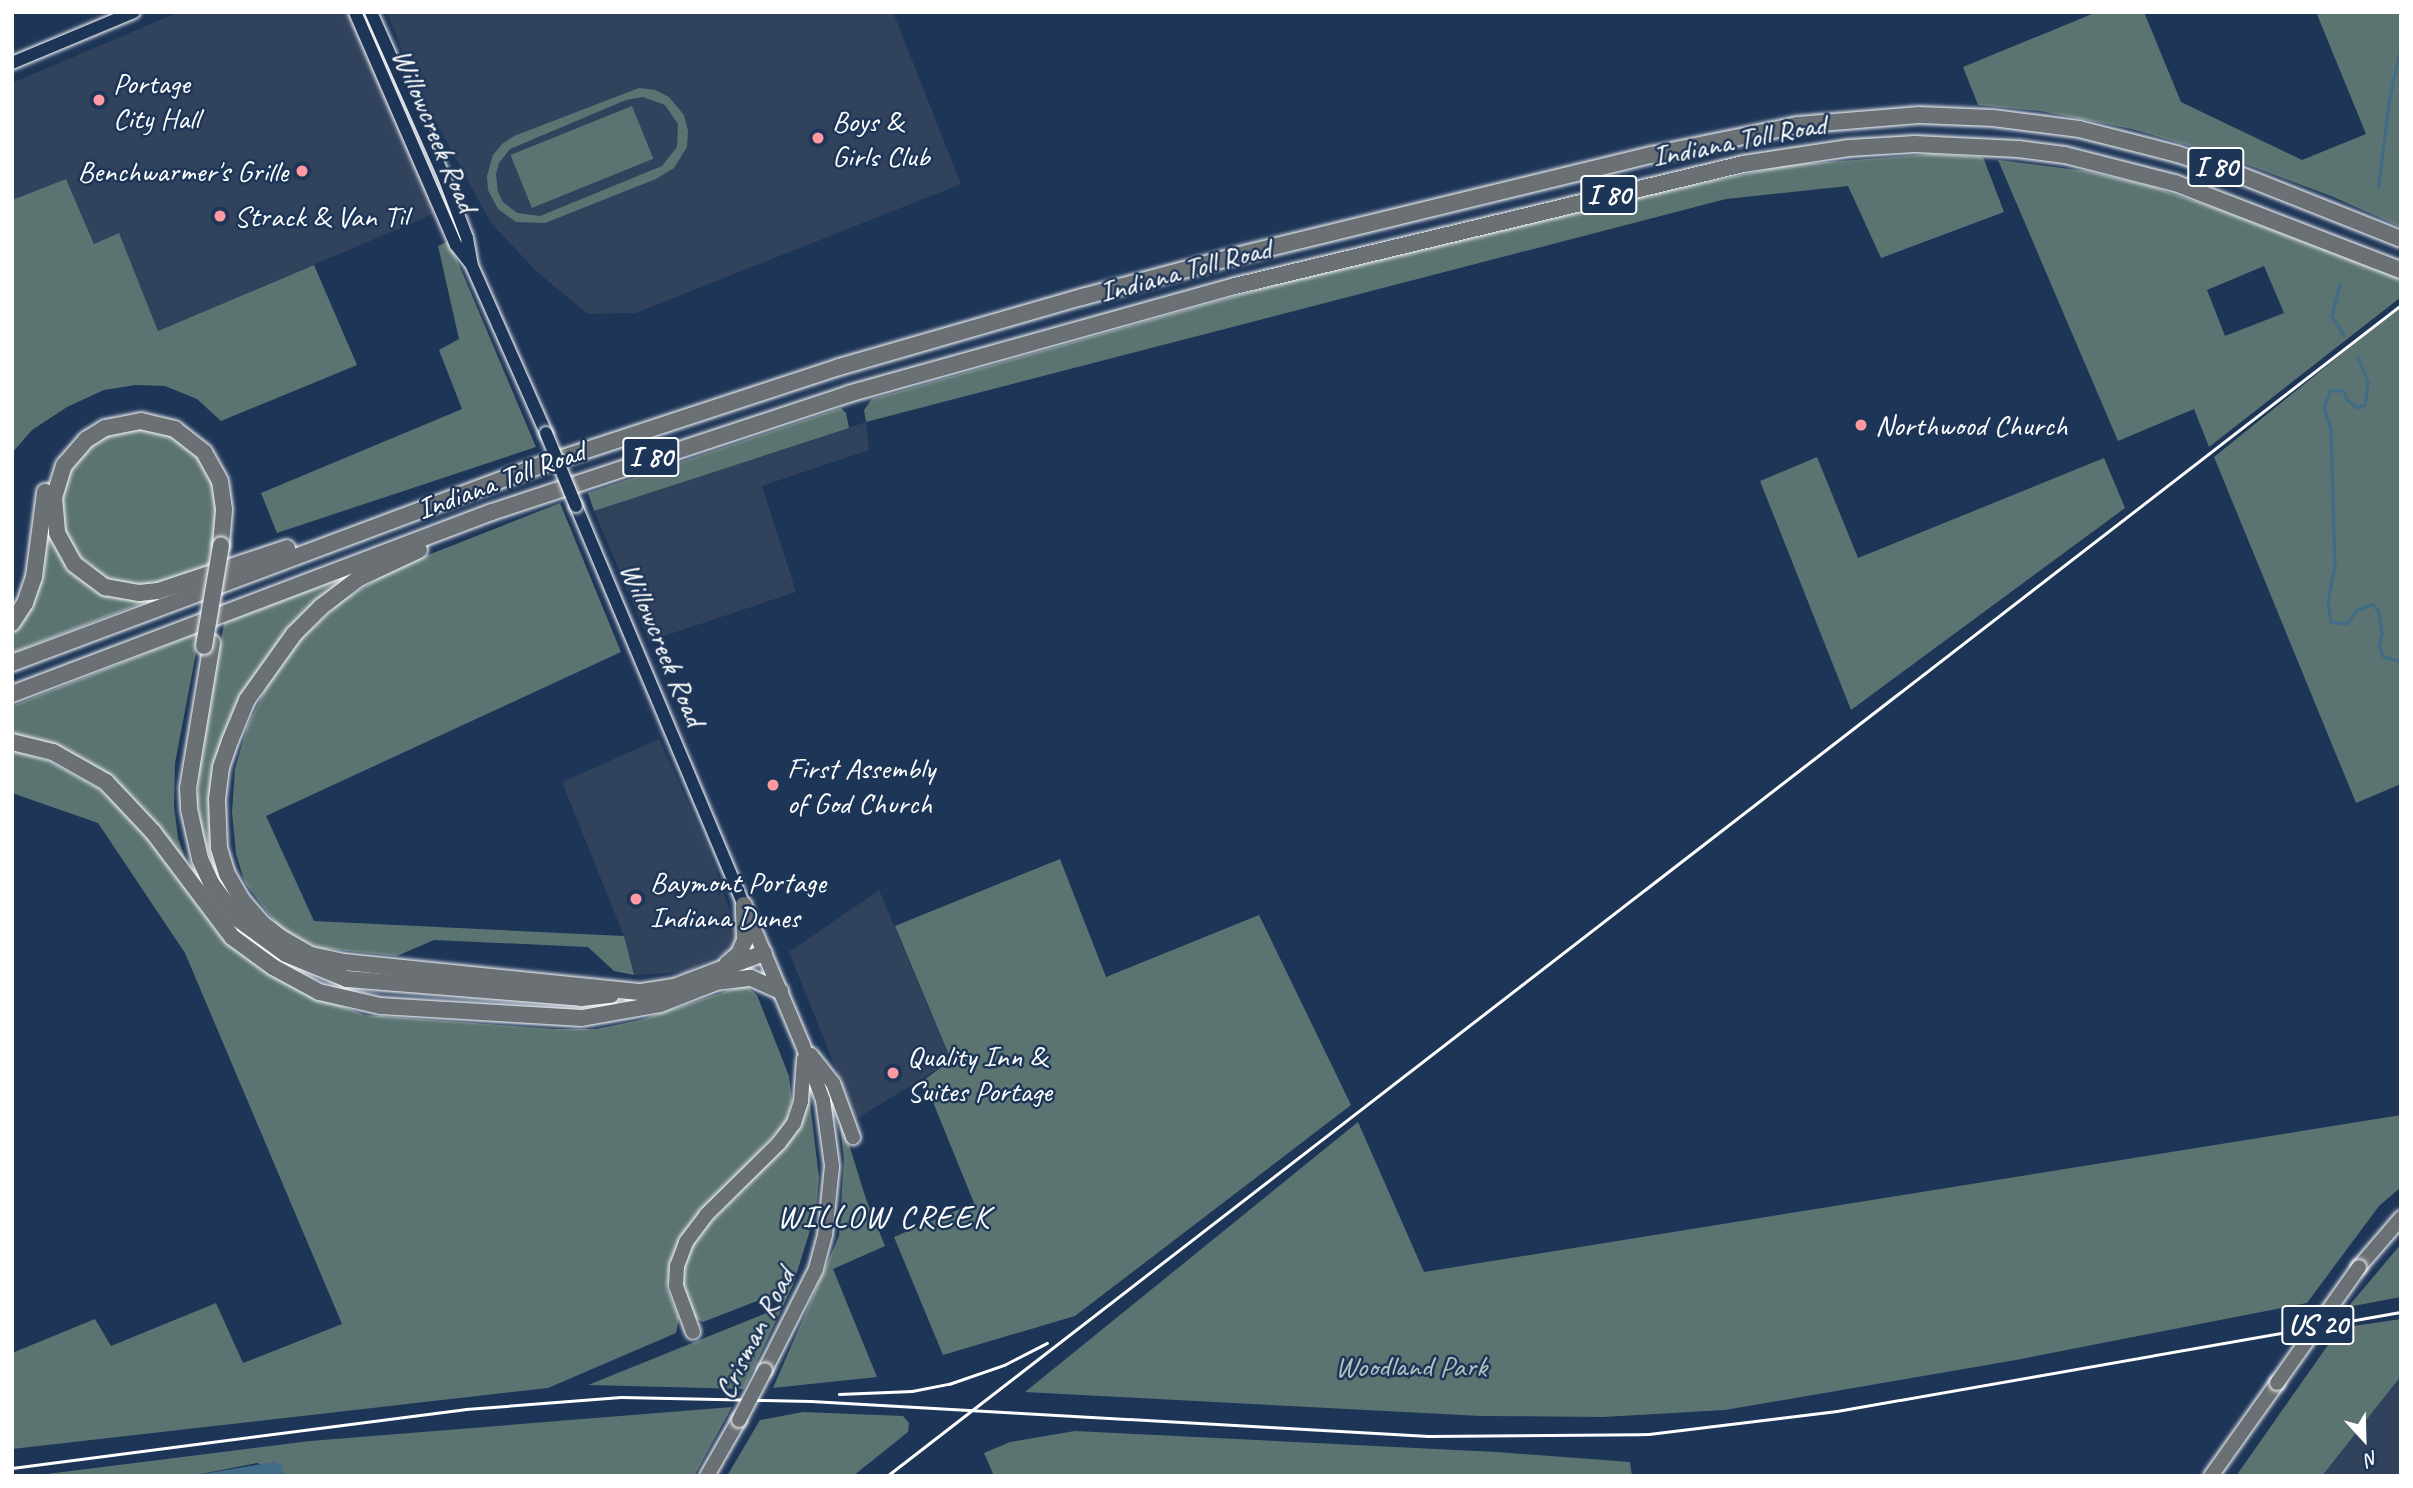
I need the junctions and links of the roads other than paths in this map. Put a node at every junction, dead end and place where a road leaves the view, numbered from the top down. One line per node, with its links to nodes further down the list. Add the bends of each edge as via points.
1 (134, 12): 4 (main road)
2 (355, 12): 6 (main road, Willowcreek Road, via 456,245)
3 (371, 12): 6 (main road, Willowcreek Road, via 444,177 467,238)
4 (12, 63)
5 (2395, 237): 8 (highway, Indiana Toll Road / I 80, via 2177,154 2127,140 2035,122 1919,115 1824,122 1736,136 1240,255 839,367)
6 (472, 266): 16 (main road, Willowcreek Road, bridge)
7 (2401, 270): 9 (highway, Indiana Toll Road / I 80, via 2175,183 2065,155 1915,144 1849,148 1743,163 1235,286 848,394)
8 (440, 501): 10 (highway, via 139,593 105,587 88,577 64,550 54,516 54,496 64,465 86,440 105,428 141,421 175,429 204,452 220,481); 13 (highway, Indiana Toll Road / I 80)
9 (492, 512): 14 (highway, Indiana Toll Road / I 80); 20 (highway, via 458,533 359,578 294,634 247,700 221,767 219,848 227,874 256,916 281,939 311,955)
10 (225, 544): 11 (highway, via 233,511 229,480 212,448 197,433 159,415 122,414 101,421 67,445 49,478 34,577); 12 (highway, bridge)
11 (12, 623)
12 (208, 645): 20 (highway, via 188,788 193,833 211,883 238,919 260,937 286,954 347,979 581,998); 21 (highway, via 184,760 182,810 192,858 205,886 238,929 286,965 353,991 576,1005)
13 (12, 663)
14 (12, 694)
15 (12, 742): 21 (highway, via 53,752 106,782 153,832 232,937 319,992 393,1007 534,1017)
16 (744, 905): 17 (main road, Willowcreek Road); 18 (highway, via 747,933 743,946)
17 (764, 953): 18 (highway); 19 (main road, Willowcreek Road)
18 (716, 977): 19 (highway, via 751,978); 20 (highway); 21 (highway, via 660,1004)
19 (780, 991): 22 (main road, Willowcreek Road)
20 (641, 992)
21 (614, 1013)
22 (803, 1043): 23 (main road, via 833,1083); 25 (main road, via 805,1068 794,1123 686,1242 676,1286); 26 (main road, Crisman Road, bridge, via 823,1100 832,1166 825,1235 816,1269)
23 (853, 1137)
24 (2401, 1218): 27 (main road, US 20, bridge, via 2359,1267)
25 (693, 1332)
26 (707, 1476)
27 (2211, 1476)

